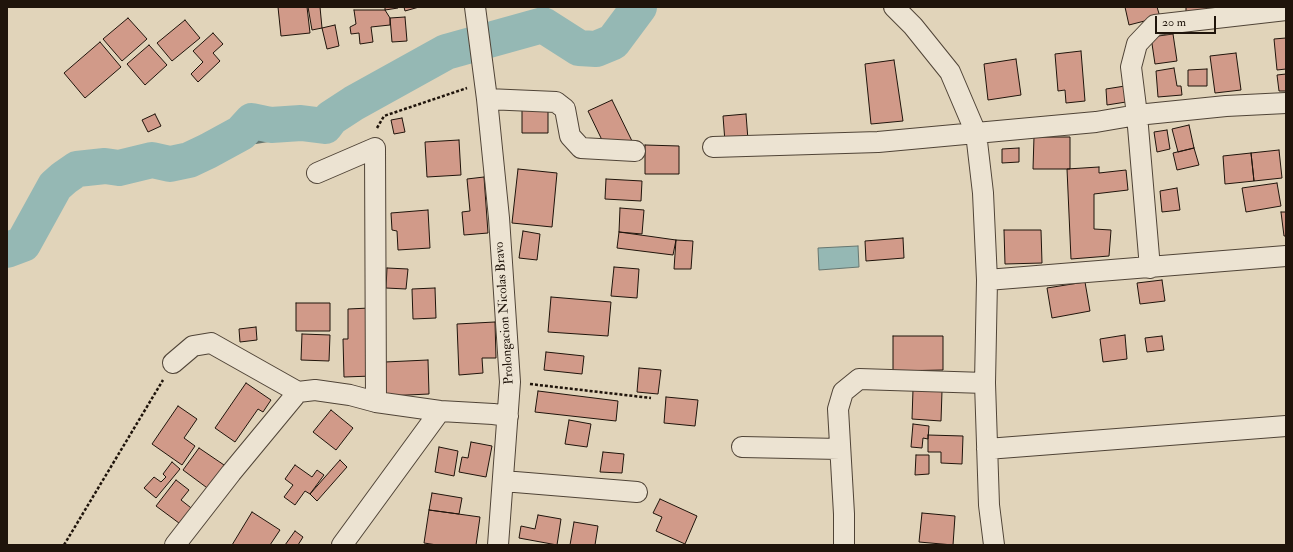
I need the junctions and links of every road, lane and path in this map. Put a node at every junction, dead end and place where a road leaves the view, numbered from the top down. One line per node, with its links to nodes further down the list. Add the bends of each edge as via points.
1 (475, 7): 4 (street, Prolongacion Nicolas Bravo)
2 (894, 7): 7 (street, via 950,72)
3 (1286, 10): 6 (street, via 1155,25 1137,44 1131,67)
4 (485, 85): 9 (path, via 384,116 377,127); 10 (street, via 556,102 565,109 570,136 581,148); 16 (street, Prolongacion Nicolas Bravo, via 499,218)
5 (1286, 103): 6 (street, via 1226,106)
6 (1137, 116): 7 (street); 13 (street)
7 (976, 133): 8 (street, via 878,142); 14 (street)
8 (713, 147)
9 (375, 148): 11 (street); 20 (street)
10 (635, 151)
11 (317, 173)
12 (1286, 256): 13 (street)
13 (1150, 268): 14 (street)
14 (987, 280): 17 (street)
15 (173, 363): 18 (street, via 193,346 212,343); 29 (path)
16 (510, 382): 19 (path); 22 (street, Prolongacion Nicolas Bravo)
17 (985, 383): 25 (street); 26 (street, via 860,379 843,392 838,409)
18 (298, 392): 20 (street, via 315,390); 30 (street)
19 (651, 398)
20 (376, 402): 21 (street)
21 (440, 411): 22 (street); 31 (street)
22 (508, 416): 27 (street, Prolongacion Nicolas Bravo)
23 (1286, 426): 25 (street)
24 (742, 447): 26 (street)
25 (987, 449): 34 (street, via 989,504)
26 (840, 450): 33 (street)
27 (503, 481): 28 (street); 32 (street, Prolongacion Nicolas Bravo)
28 (637, 492)
29 (64, 545)
30 (175, 545)
31 (342, 545)
32 (498, 545)
33 (844, 545)
34 (994, 545)

